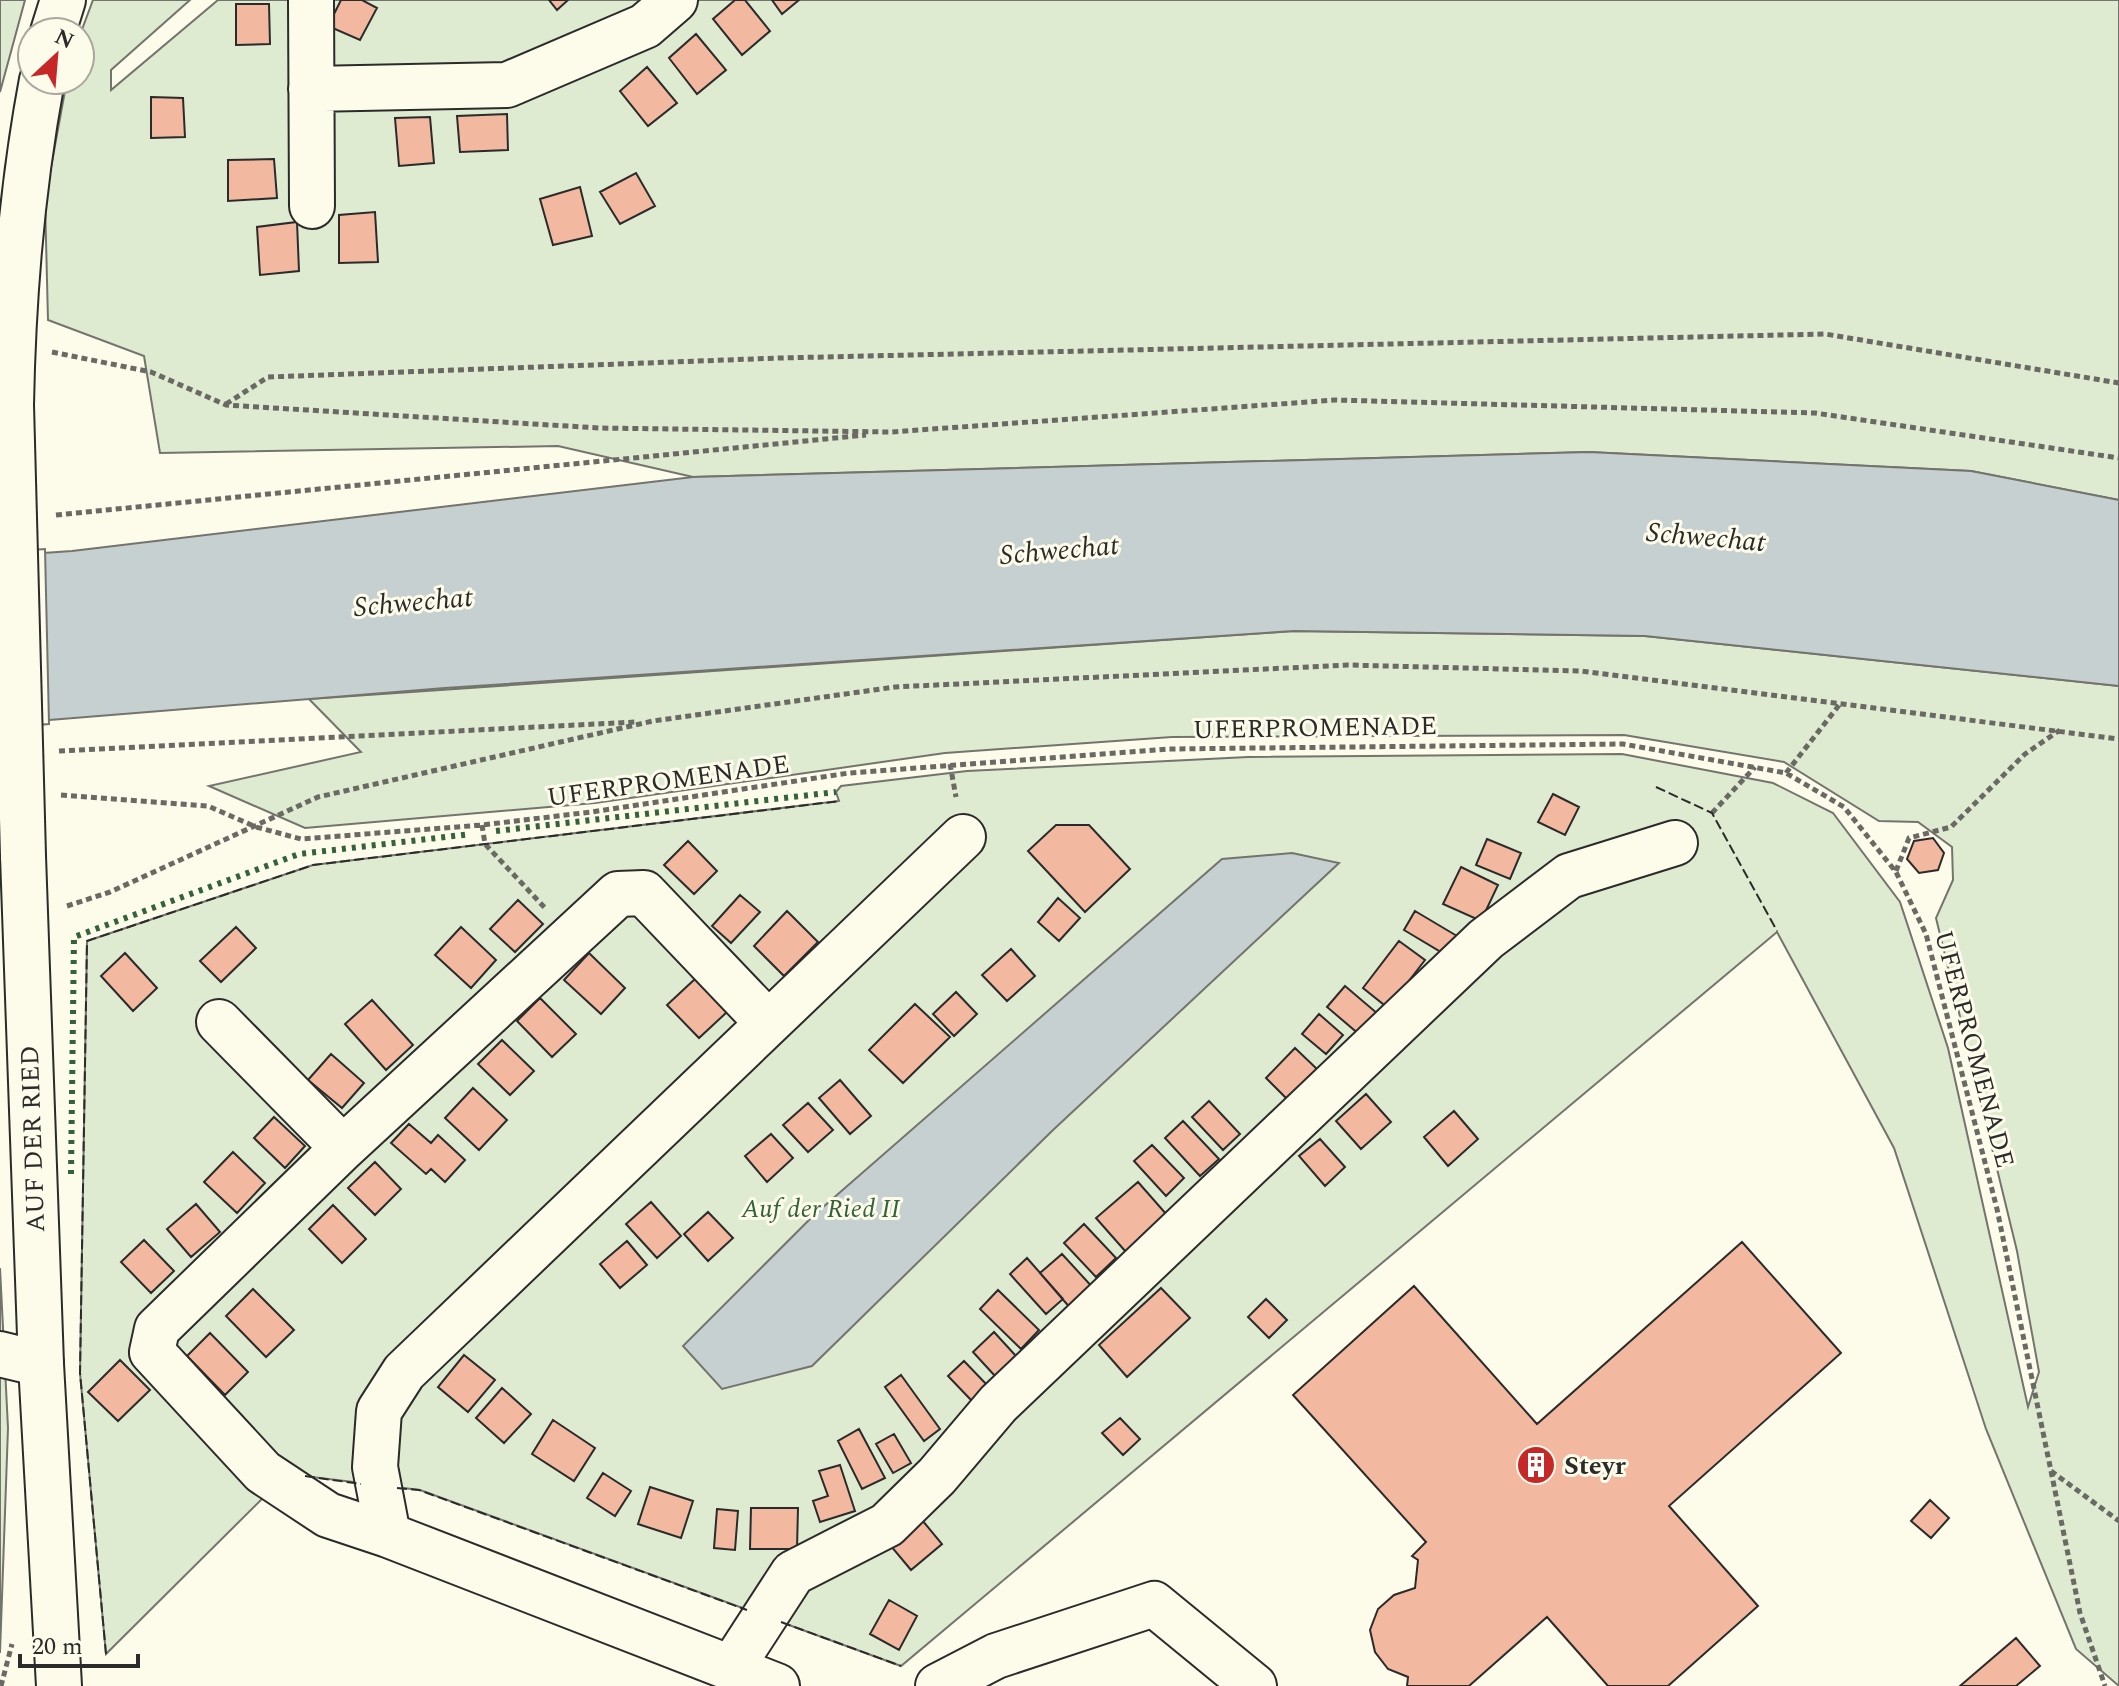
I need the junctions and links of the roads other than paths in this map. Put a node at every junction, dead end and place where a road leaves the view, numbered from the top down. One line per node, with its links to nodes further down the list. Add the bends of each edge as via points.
1 (311, 0): 3 (main road)
2 (675, 0): 3 (main road, via 645,26 507,85)
3 (311, 89): 5 (main road)
4 (39, 96): 12 (main road, AUF DER RIED, bridge, via 28,155 11,405)
5 (312, 206)
6 (963, 837): 9 (main road)
7 (1675, 843): 14 (main road, via 1569,876 1486,939 998,1404 887,1525 793,1573)
8 (219, 1022): 10 (main road)
9 (768, 1023): 10 (main road, via 644,893 618,894); 13 (main road, via 404,1372 379,1411 375,1467)
10 (343, 1148): 13 (main road, via 157,1329 152,1352 263,1472 328,1515)
11 (0, 1354): 12 (main road)
12 (41, 1364): 15 (main road, AUF DER RIED)
13 (388, 1535): 14 (main road)
14 (732, 1667): 16 (main road)
15 (59, 1686)
16 (777, 1686)
17 (938, 1686): 18 (main road, via 996,1656 1154,1604)
18 (1254, 1686)

